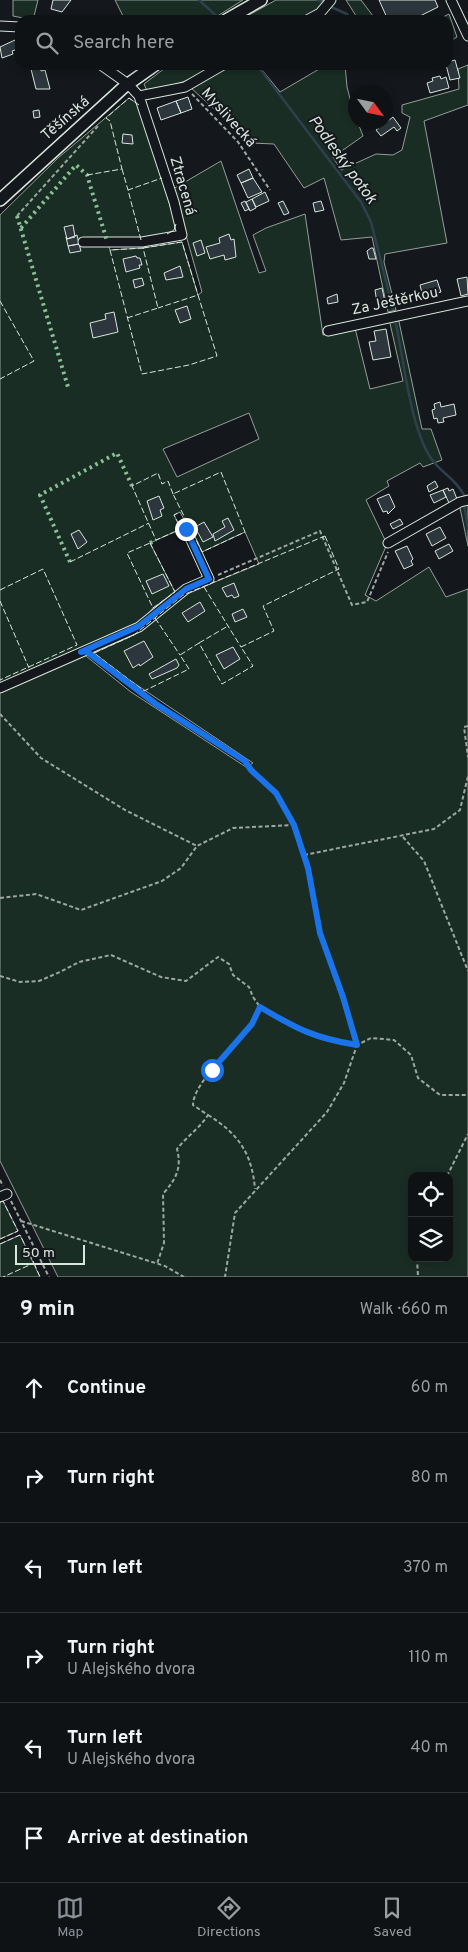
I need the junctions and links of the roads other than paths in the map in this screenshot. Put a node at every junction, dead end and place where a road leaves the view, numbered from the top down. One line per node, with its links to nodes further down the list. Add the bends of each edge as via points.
1 (261, 0): 4 (main road)
2 (331, 0): 5 (street)
3 (451, 0): 8 (street)
4 (235, 15)
5 (316, 15)
6 (0, 26): 7 (street)
7 (15, 26)
8 (468, 36)
9 (108, 70): 12 (street, Ztracená)
10 (149, 70): 12 (main road, Těšínská)
11 (214, 70): 13 (street, via 185,87)
12 (128, 84): 13 (street, Ztracená); 14 (main road, Těšínská)
13 (139, 96): 15 (street, Ztracená, via 182,235 142,242)
14 (0, 200)
15 (83, 242)
16 (468, 301): 17 (street, Za Ještěrkou)
17 (328, 331)
18 (468, 500): 20 (street)
19 (186, 529): 21 (street, via 209,579 186,589 139,626)
20 (390, 542)
21 (0, 688)

